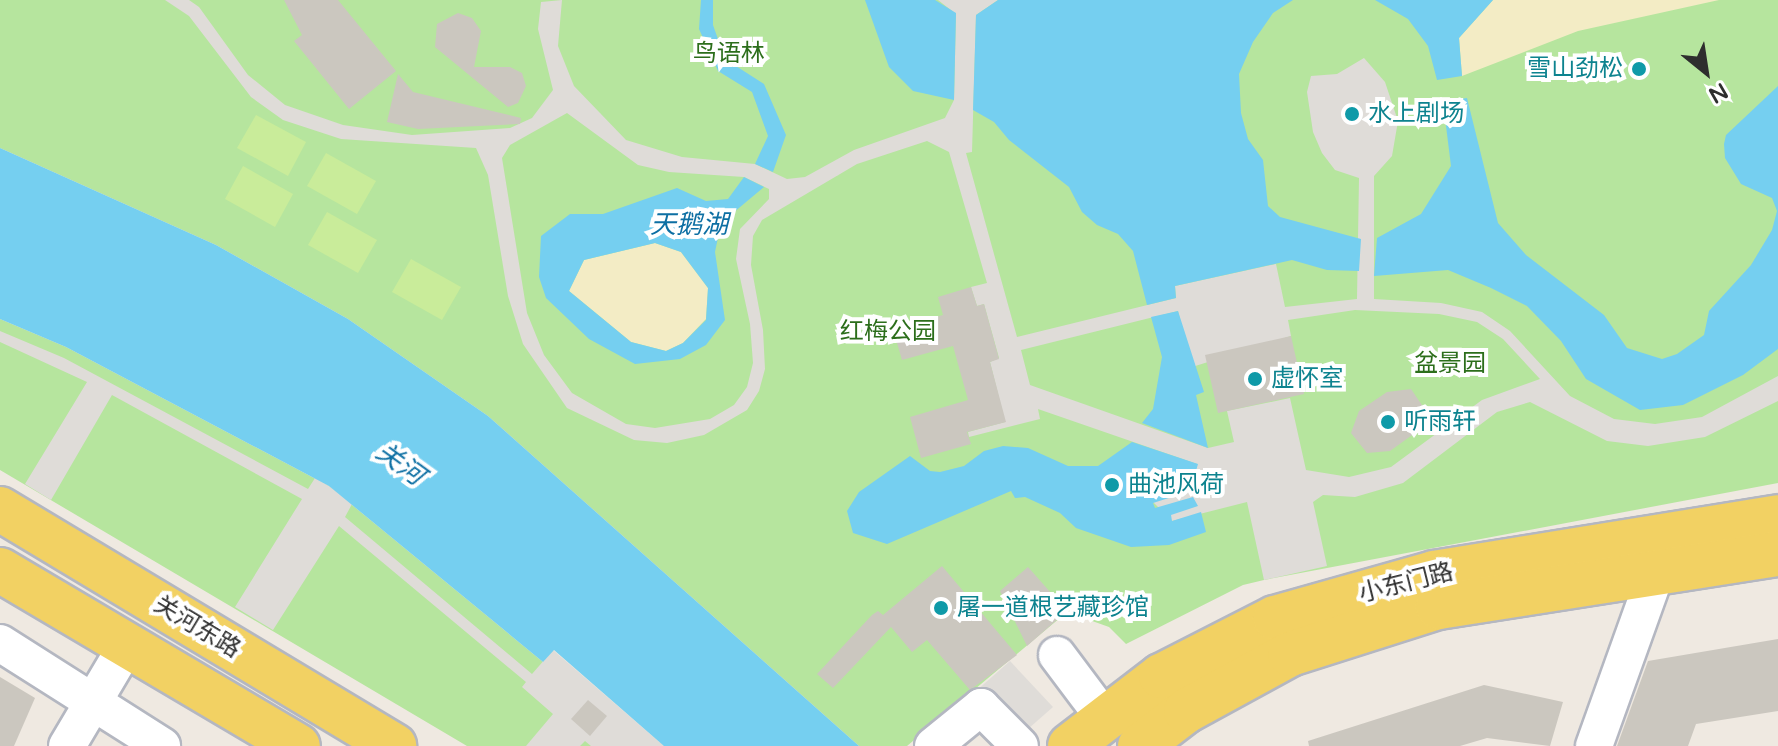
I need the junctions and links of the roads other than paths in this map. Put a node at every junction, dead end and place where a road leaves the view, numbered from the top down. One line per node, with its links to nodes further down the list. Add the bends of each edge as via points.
1 (0, 509): 14 (main road, 关河东路)
2 (1778, 517): 10 (main road, 小东门路, via 1434,573 1275,618 1161,676)
3 (1778, 554): 5 (main road, 小东门路)
4 (0, 570): 7 (main road)
5 (1656, 573): 18 (main road, 小东门路, via 1438,607 1290,654 1186,711); 19 (lane)
6 (0, 643): 9 (lane)
7 (127, 645): 9 (lane); 13 (main road)
8 (1057, 655): 10 (lane)
9 (93, 702): 11 (lane); 12 (lane)
10 (1105, 719): 17 (main road, 小东门路)
11 (67, 746)
12 (162, 746)
13 (298, 746)
14 (394, 746)
15 (933, 746): 16 (lane, via 981,707)
16 (1020, 746)
17 (1070, 746)
18 (1140, 746)
19 (1594, 746)

